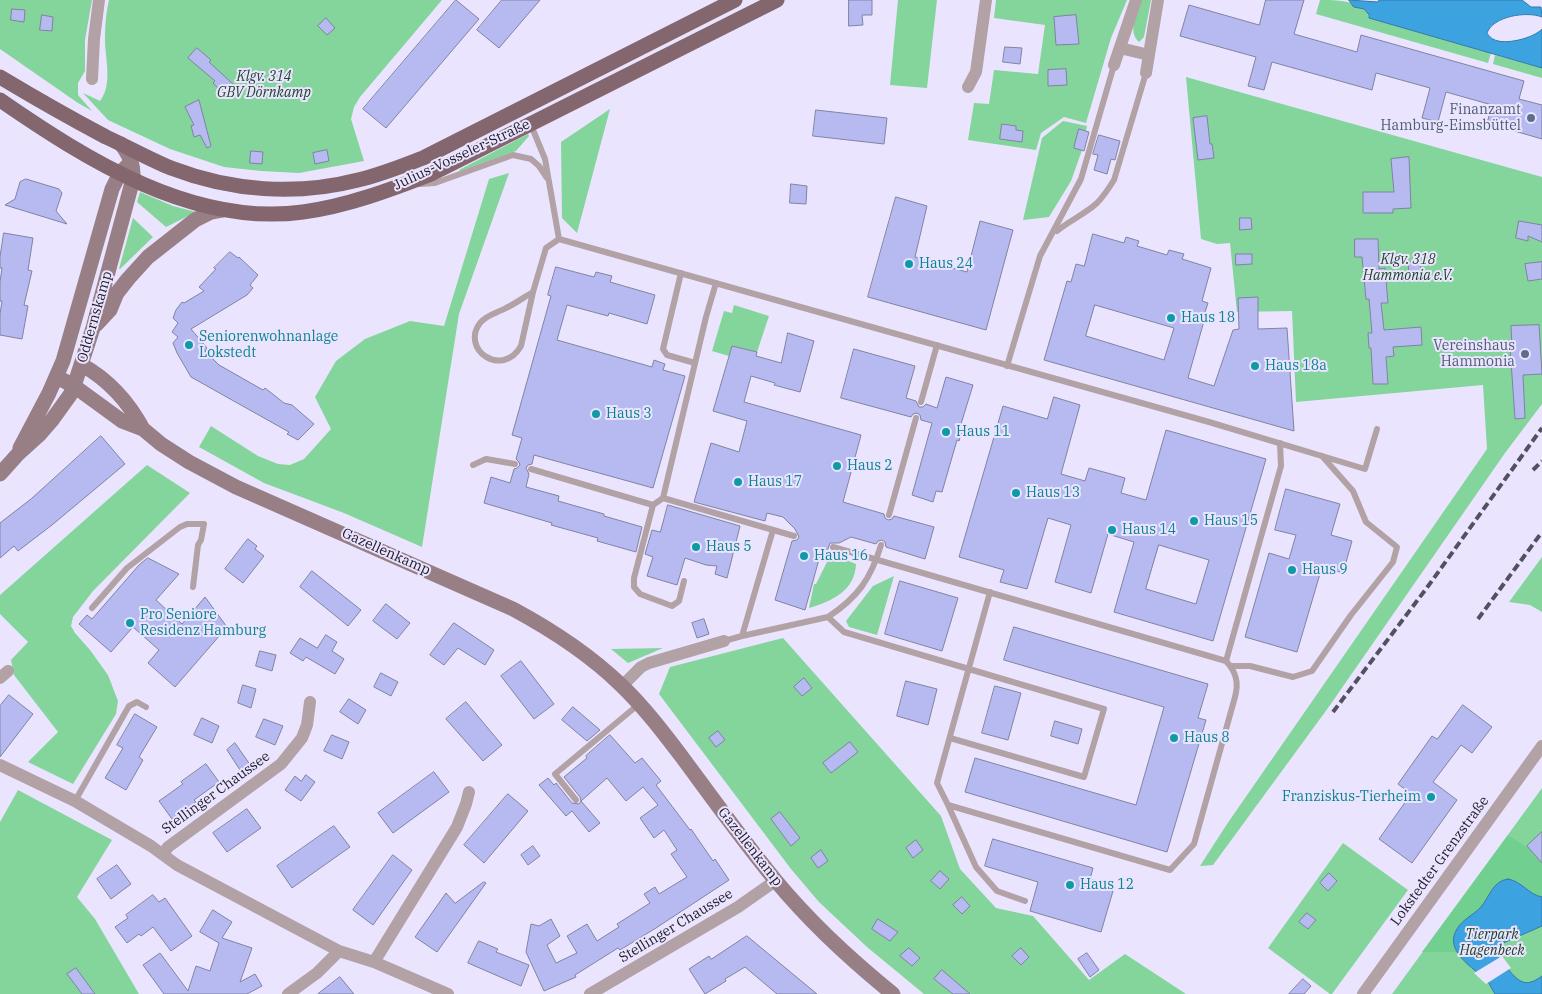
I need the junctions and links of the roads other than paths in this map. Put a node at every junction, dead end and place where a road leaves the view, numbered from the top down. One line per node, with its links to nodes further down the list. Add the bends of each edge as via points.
1 (100, 0): 12 (street)
2 (736, 0): 17 (main road, Julius-Vosseler-Straße, via 423,158 357,181 292,189 243,187 189,174)
3 (777, 0): 15 (main road, Julius-Vosseler-Straße)
4 (986, 0): 13 (street, via 976,72)
5 (1136, 0): 7 (street)
6 (1158, 0): 8 (street)
7 (1120, 48): 8 (street); 9 (street)
8 (1149, 55): 10 (street)
9 (1114, 65): 23 (lane, via 1081,179)
10 (1146, 73): 23 (lane, via 1114,180 1096,204)
11 (0, 77): 16 (main road, Julius-Vosseler-Straße)
12 (92, 79)
13 (968, 87)
14 (0, 100): 19 (main road, Julius-Vosseler-Straße, via 83,154)
15 (530, 124): 20 (lane, via 545,159); 21 (main road, Julius-Vosseler-Straße)
16 (121, 144): 17 (main road, Julius-Vosseler-Straße); 18 (street, Oddernskamp)
17 (147, 157): 18 (street)
18 (132, 162): 19 (street, Oddernskamp)
19 (126, 176): 22 (main road, Julius-Vosseler-Straße, via 178,198); 28 (street, Oddernskamp); 33 (street, Oddernskamp, via 110,194)
20 (548, 181): 21 (lane, via 539,166 530,159 512,155 435,183); 24 (lane)
21 (403, 185): 22 (main road, Julius-Vosseler-Straße, via 304,212 263,214)
22 (222, 210): 28 (street, via 195,220 148,257)
23 (1052, 235): 32 (lane, via 1040,256)
24 (559, 239): 25 (lane); 27 (lane, via 546,248)
25 (681, 273): 26 (lane); 30 (lane, via 663,349 667,355)
26 (716, 283): 29 (lane); 30 (lane)
27 (533, 292): 27 (lane, via 479,323 475,341 483,356 500,361 517,352)
28 (93, 328): 31 (street, Oddernskamp)
29 (937, 346): 32 (lane); 35 (lane)
30 (695, 363): 46 (lane)
31 (82, 365): 33 (street); 34 (street, Oddernskamp); 37 (street, Gazellenkamp, via 115,389 133,409)
32 (1007, 366): 39 (lane)
33 (57, 377): 34 (street, Gazellenkamp); 40 (street, Oddernskamp)
34 (74, 386): 37 (street, Gazellenkamp, via 122,421); 40 (street, Oddernskamp, via 62,408)
35 (921, 402)
36 (916, 418): 48 (lane)
37 (143, 429): 64 (street, Gazellenkamp, via 176,454 236,487 513,609 572,644)
38 (1377, 429): 41 (lane, via 1365,469)
39 (1280, 443): 41 (lane); 61 (lane, via 1280,466)
40 (18, 454): 45 (street, Oddernskamp)
41 (1321, 455): 62 (lane, via 1353,491 1366,522 1397,547 1393,562 1312,672 1293,677 1250,666)
42 (515, 464): 43 (lane, via 486,459)
43 (473, 465)
44 (530, 469): 47 (lane)
45 (0, 474)
46 (663, 498): 47 (lane); 49 (lane)
47 (653, 505): 54 (lane, via 634,587 640,594 672,606 679,601)
48 (889, 515)
49 (773, 530): 50 (lane); 59 (lane)
50 (794, 536)
51 (881, 545): 53 (lane)
52 (833, 547): 53 (lane)
53 (876, 560): 56 (lane); 58 (lane, via 858,592)
54 (684, 581)
55 (193, 587): 57 (lane, via 204,524 180,527 128,568)
56 (990, 592): 61 (lane); 63 (lane)
57 (92, 608)
58 (828, 617): 59 (lane); 63 (lane, via 844,632)
59 (742, 636): 60 (lane)
60 (724, 642): 64 (street, via 649,663)
61 (1226, 661): 62 (lane)
62 (1231, 666): 74 (lane, via 1238,688 1194,844 1170,870)
63 (968, 669): 68 (lane); 68 (lane, via 1104,709 1084,777)
64 (622, 686): 66 (street, Gazellenkamp)
65 (310, 702): 75 (street, Stellinger Chaussee, via 305,732 288,757 272,773 168,846)
66 (639, 704): 72 (lane, via 554,774); 76 (street, Gazellenkamp)
67 (146, 707): 73 (lane, via 137,702 129,706)
68 (950, 738): 74 (lane, via 937,783)
69 (1542, 746): 84 (street, Lokstedter Grenzstraße)
70 (2, 768): 73 (street, Stellinger Chaussee)
71 (469, 792): 79 (street, via 457,827)
72 (576, 800)
73 (75, 801): 75 (street, Stellinger Chaussee)
74 (948, 806): 77 (lane, via 976,868 997,890)
75 (163, 854): 78 (street, Stellinger Chaussee, via 224,892)
76 (775, 881): 82 (street, Stellinger Chaussee, via 738,907); 83 (street, Gazellenkamp, via 824,932)
77 (1025, 901)
78 (339, 951): 79 (street, Stellinger Chaussee); 80 (street, via 317,974)
79 (374, 962): 81 (street, Stellinger Chaussee)
80 (288, 994)
81 (448, 994)
82 (590, 994)
83 (893, 994)
84 (1363, 994)

